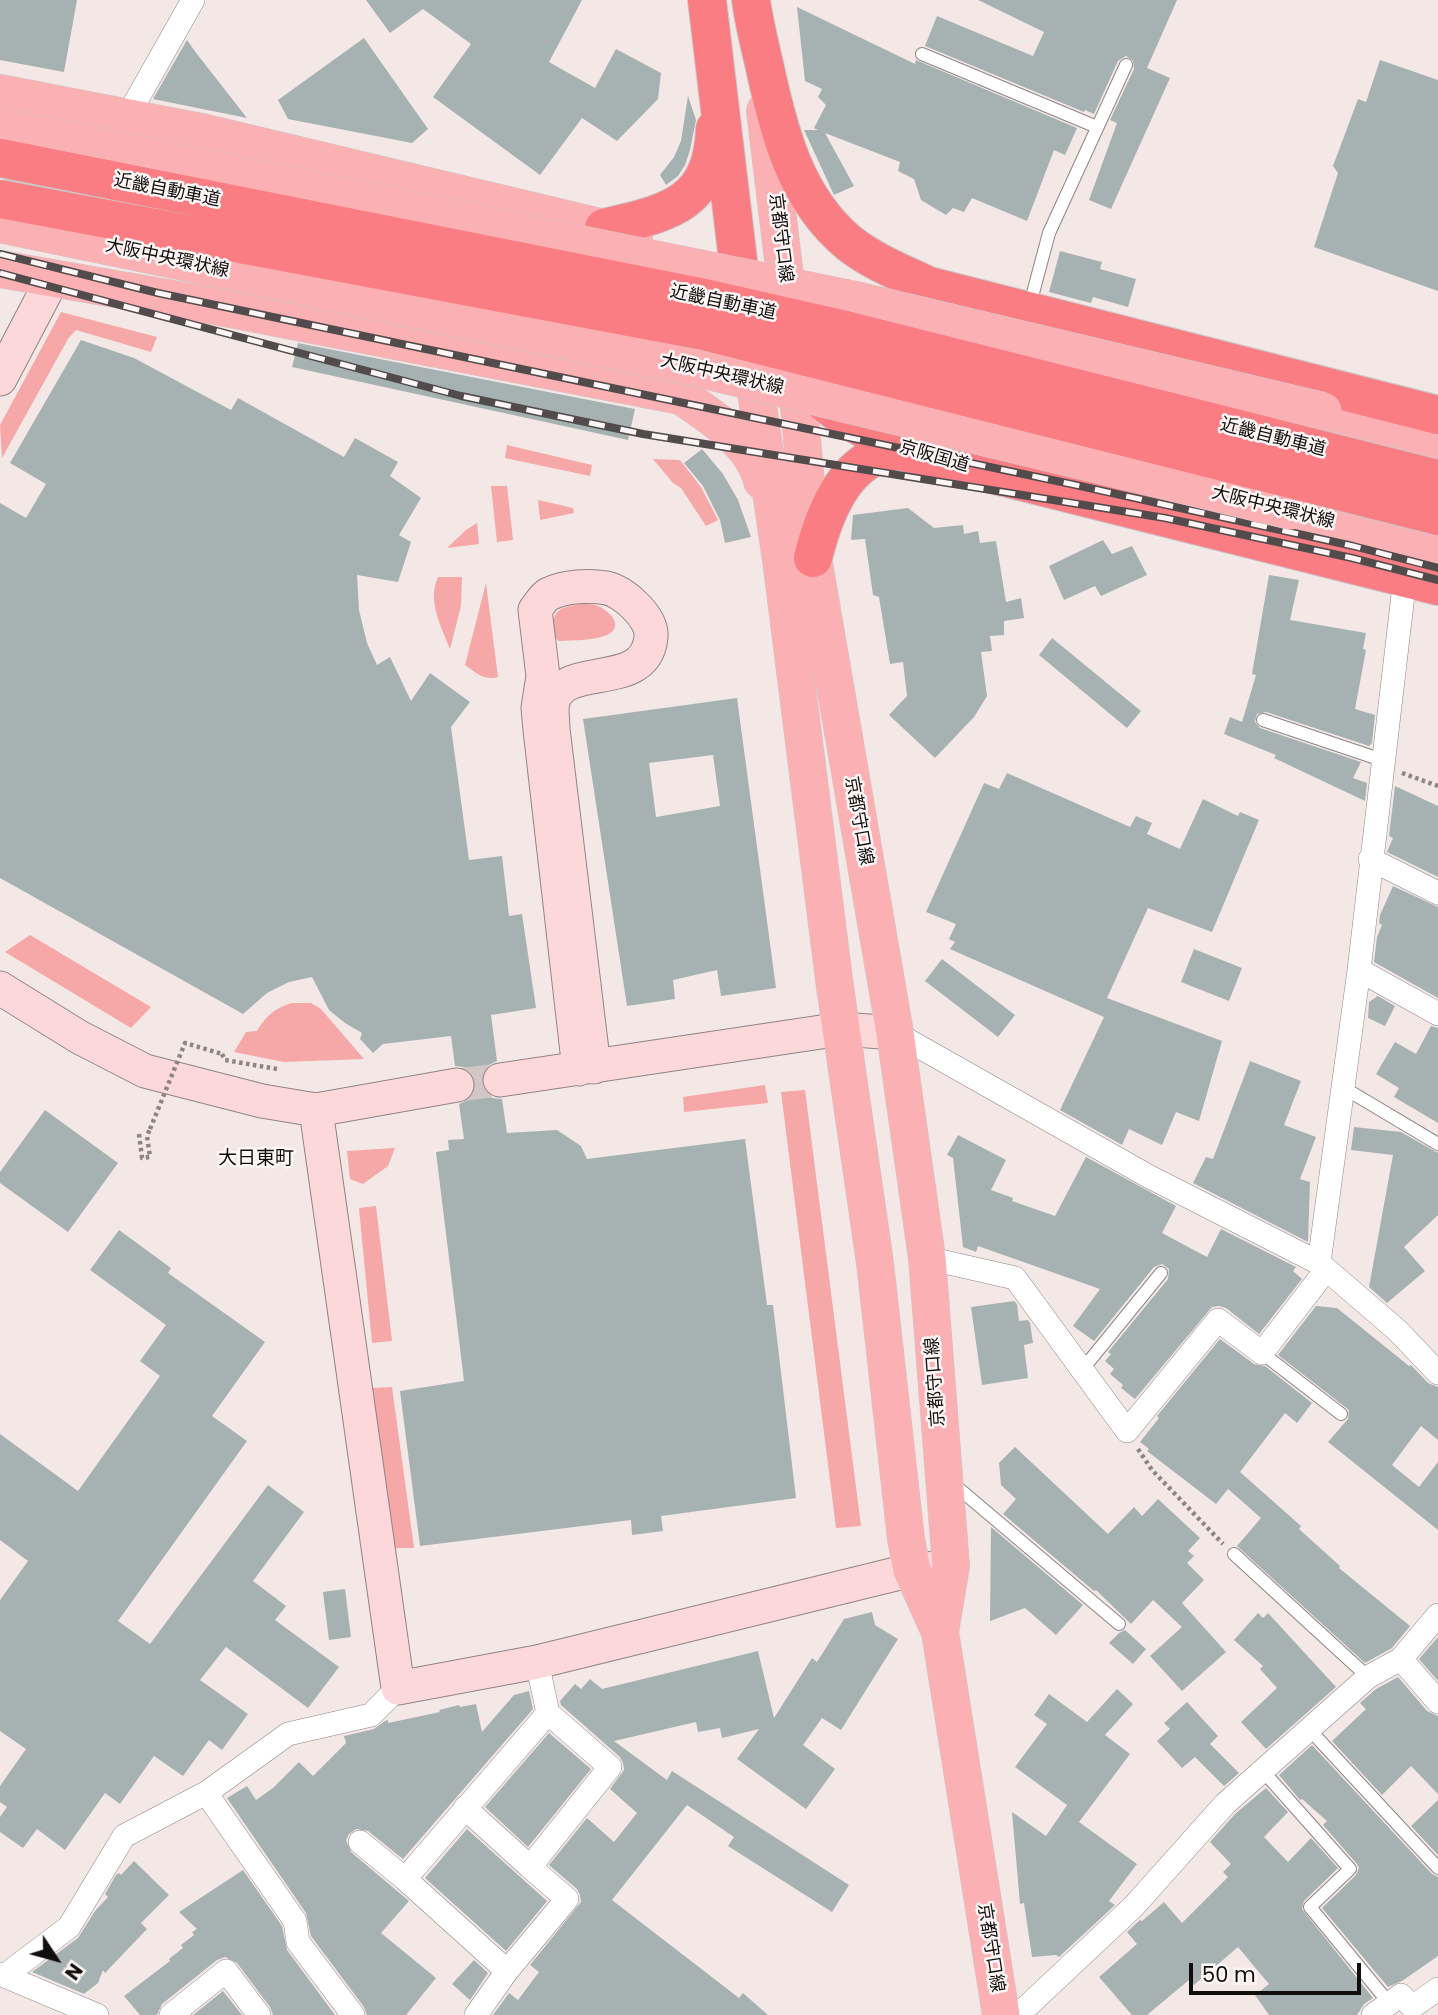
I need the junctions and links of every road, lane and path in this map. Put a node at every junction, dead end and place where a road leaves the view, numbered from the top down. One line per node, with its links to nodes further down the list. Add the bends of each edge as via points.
1 (193, 0): 8 (street)
2 (707, 0): 6 (highway)
3 (751, 5): 19 (highway, via 773,105 796,175 811,201 850,243); 21 (main road, 京都守口線)
4 (922, 54): 10 (lane)
5 (1126, 65): 10 (lane)
6 (717, 79): 16 (highway, via 711,158 692,195 658,215); 21 (highway)
7 (0, 93): 8 (main road)
8 (127, 117): 16 (main road)
9 (0, 127): 24 (main road, bridge, via 856,300 1323,411)
10 (1097, 128): 20 (lane, via 1049,233)
11 (0, 158): 26 (highway, 近畿自動車道, bridge, via 709,299)
12 (0, 180): 21 (main road, via 689,310)
13 (0, 199): 27 (highway, 近畿自動車道, bridge, via 704,331)
14 (0, 209): 21 (main road, via 738,356)
15 (0, 224): 29 (main road, 大阪中央環状線, bridge, via 696,368)
16 (604, 228): 21 (main road, via 695,262)
17 (0, 268): 18 (main road)
18 (53, 278): 22 (street); 23 (main road)
19 (929, 286): 20 (highway); 21 (highway, via 872,279 821,287)
20 (1028, 311): 24 (highway)
21 (771, 339): 23 (main road, via 717,400); 24 (main road, via 852,315); 25 (highway, 京阪国道, via 838,413); 28 (main road, via 838,379); 30 (main road, 京都守口線)
22 (0, 379)
23 (681, 396): 30 (main road, via 722,424 759,466)
24 (1435, 433)
25 (900, 451): 30 (highway, via 877,455 856,471 840,489 819,533); 31 (highway, 京阪国道)
26 (1438, 480)
27 (1438, 516)
28 (1438, 528)
29 (1438, 551)
30 (797, 559): 40 (main road, 京都守口線); 41 (main road, 京都守口線)
31 (1422, 582): 33 (street)
32 (1263, 720): 33 (lane)
33 (1381, 763): 34 (path); 35 (street)
34 (1438, 786)
35 (1370, 859): 36 (street); 37 (street)
36 (1438, 892)
37 (1359, 970): 39 (street); 46 (street)
38 (0, 988): 47 (street, via 145,1071)
39 (1438, 1014)
40 (841, 1029): 41 (street); 42 (street); 61 (main road, 京都守口線)
41 (895, 1033): 50 (main road, 京都守口線); 51 (street, via 1147,1176)
42 (586, 1068): 42 (street, via 538,708 543,676 536,610 547,595 570,587 609,588 646,617 652,635 646,653 631,669 566,684 553,701); 44 (street)
43 (277, 1069): 48 (path, bridge, via 225,1060 222,1054 185,1044 147,1136 150,1157 142,1158)
44 (500, 1080)
45 (457, 1086): 47 (street)
46 (1344, 1088): 49 (lane); 51 (street)
47 (316, 1110): 68 (street)
48 (139, 1134)
49 (1438, 1144)
50 (927, 1258): 54 (street, via 1015,1278); 58 (main road, 京都守口線)
51 (1323, 1267): 53 (street); 55 (street, via 1398,1331)
52 (1161, 1273): 54 (lane)
53 (1262, 1353): 56 (lane); 57 (street, via 1218,1320)
54 (1082, 1370): 57 (street)
55 (1438, 1373)
56 (1341, 1414)
57 (1127, 1431): 59 (path, via 1152,1470)
58 (944, 1476): 60 (main road, 京都守口線); 63 (lane)
59 (1234, 1554): 67 (lane)
60 (951, 1566): 61 (street); 64 (main road, 京都守口線)
61 (912, 1570): 64 (main road, 京都守口線); 66 (street)
62 (1438, 1615): 65 (street)
63 (1119, 1624)
64 (940, 1632): 89 (main road, 京都守口線)
65 (1401, 1659): 67 (street); 69 (street)
66 (537, 1662): 68 (street); 70 (street)
67 (1368, 1677): 71 (street)
68 (398, 1688): 73 (street, via 371,1715 288,1734)
69 (1438, 1702)
70 (548, 1713): 74 (street); 76 (street, via 610,1767)
71 (1309, 1729): 72 (street); 77 (lane)
72 (1263, 1771): 82 (lane, via 1350,1869 1310,1907); 90 (street, via 1225,1804 1134,1906)
73 (197, 1798): 79 (street, via 124,1836 69,1927); 87 (street, via 295,1922 298,1942)
74 (466, 1808): 76 (street); 78 (street)
75 (360, 1842): 78 (street)
76 (530, 1867): 80 (street, via 567,1899)
77 (1438, 1868)
78 (405, 1879): 80 (street)
79 (6, 1972): 84 (street)
80 (507, 1972): 88 (street)
81 (1438, 1989): 83 (street)
82 (1381, 2009): 83 (street, via 1401,1995)
83 (1415, 2011)
84 (97, 2015)
85 (171, 2015): 86 (street, via 226,1971)
86 (259, 2015)
87 (353, 2015)
88 (476, 2015)
89 (1001, 2015)
90 (1018, 2015)

